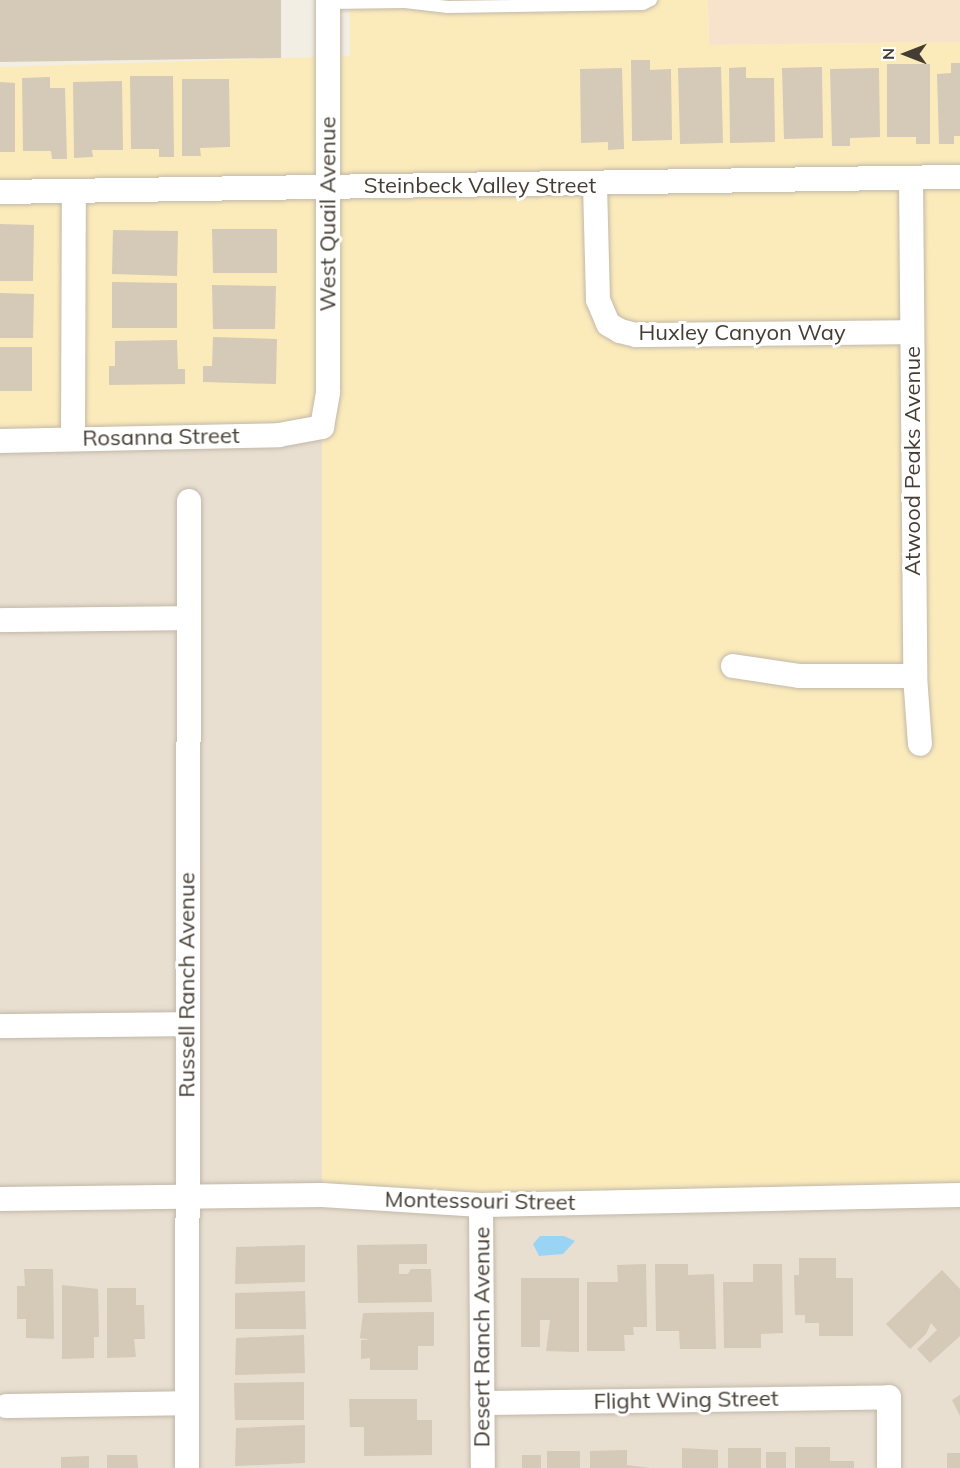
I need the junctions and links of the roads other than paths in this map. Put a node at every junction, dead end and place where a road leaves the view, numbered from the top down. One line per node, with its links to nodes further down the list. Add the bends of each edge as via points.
1 (651, 0): 2 (lane, via 644,4 448,8 405,2)
2 (328, 2): 6 (street, West Quail Avenue)
3 (960, 177): 4 (street, Steinbeck Valley Street)
4 (912, 178): 5 (street, Steinbeck Valley Street); 9 (street, Atwood Peaks Avenue)
5 (595, 185): 6 (street, Steinbeck Valley Street); 9 (street, Huxley Canyon Way, via 598,300 608,324 620,331 636,335)
6 (328, 187): 7 (street, Steinbeck Valley Street); 10 (street, West Quail Avenue, via 328,392)
7 (74, 190): 8 (street, Steinbeck Valley Street); 11 (street)
8 (0, 192)
9 (912, 332): 17 (street, Atwood Peaks Avenue)
10 (322, 427): 11 (street, Rosanna Street, via 279,435)
11 (73, 438): 12 (street, Rosanna Street)
12 (0, 441)
13 (189, 501): 14 (street, Russell Ranch Avenue)
14 (189, 618): 15 (street); 19 (street, Russell Ranch Avenue)
15 (0, 620)
16 (733, 666): 17 (street, via 800,676)
17 (915, 676): 18 (street, Atwood Peaks Avenue)
18 (920, 744)
19 (187, 1024): 20 (street); 22 (street, Russell Ranch Avenue)
20 (0, 1026)
21 (960, 1195): 24 (street, Montessouri Street)
22 (185, 1196): 23 (street, Montessouri Street); 24 (street, Montessouri Street, via 322,1195); 26 (street, Russell Ranch Avenue)
23 (0, 1199)
24 (481, 1205): 25 (street, Desert Ranch Avenue)
25 (482, 1402): 29 (street, Desert Ranch Avenue); 30 (street, Flight Wing Street, via 889,1397)
26 (187, 1403): 27 (street); 28 (street, Russell Ranch Avenue)
27 (6, 1406)
28 (187, 1468)
29 (483, 1468)
30 (889, 1468)

